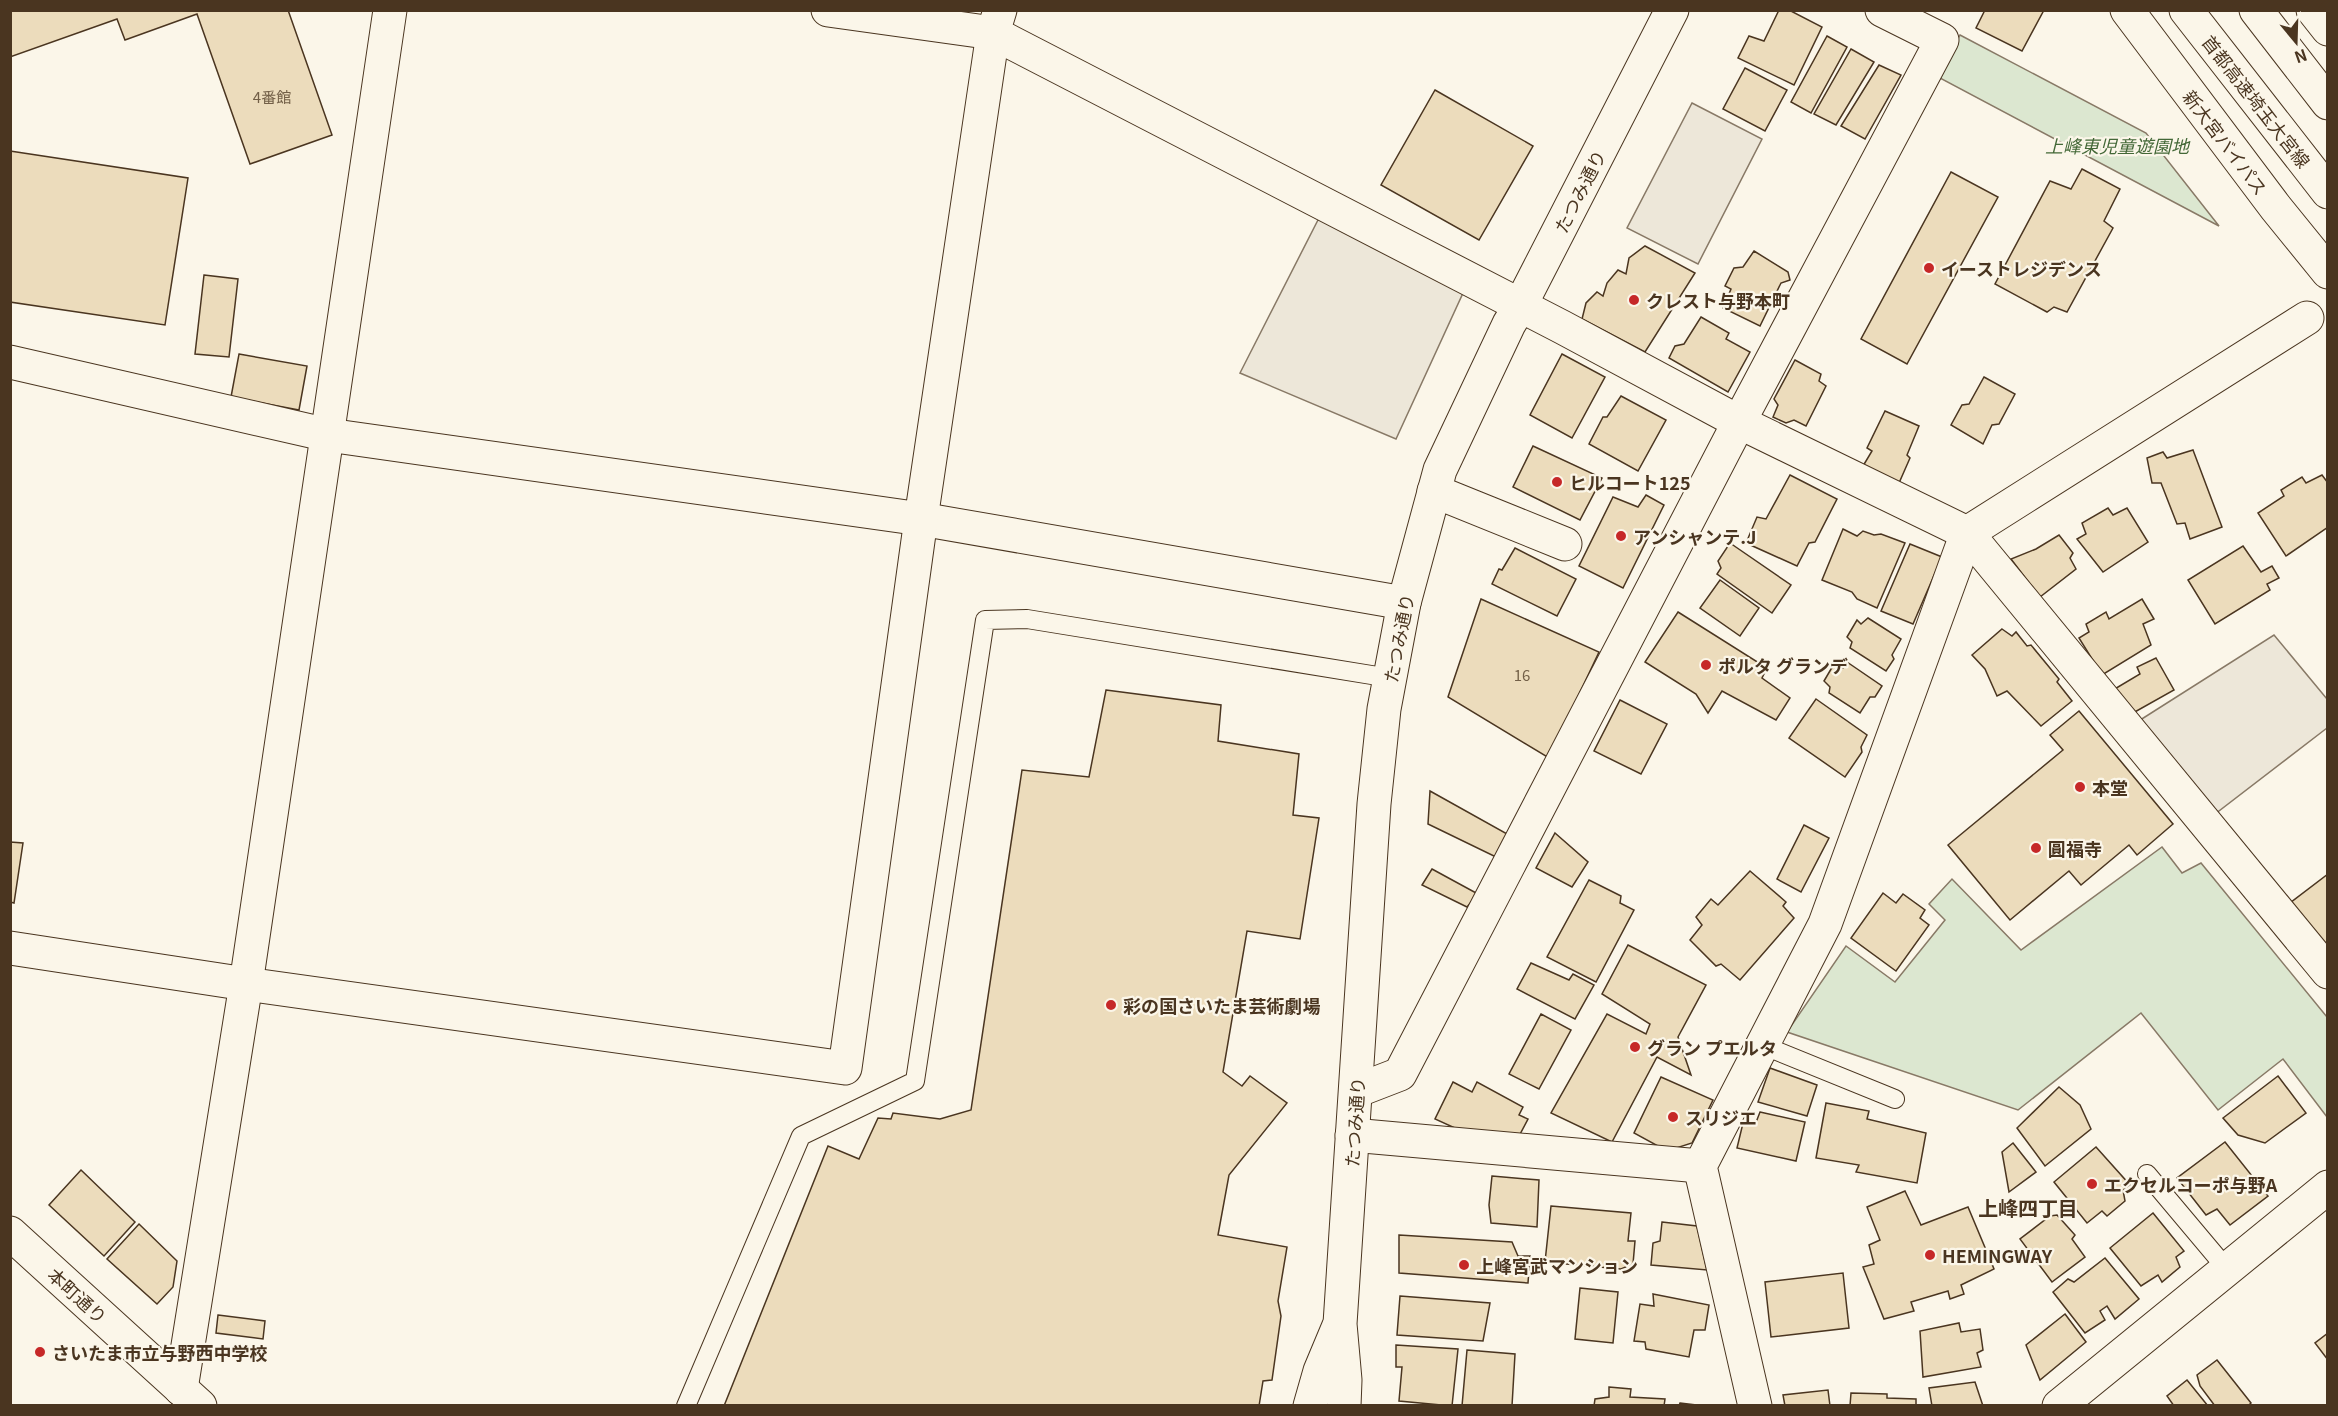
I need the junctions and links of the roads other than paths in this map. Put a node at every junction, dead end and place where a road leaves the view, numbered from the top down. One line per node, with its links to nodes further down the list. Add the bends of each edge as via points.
1 (390, 10): 18 (main road)
2 (828, 10): 9 (main road)
3 (1672, 10): 14 (main road, たつみ通り)
4 (1882, 10): 17 (main road, via 1942,40)
5 (2127, 10): 13 (main road, 新大宮バイパス)
6 (2186, 10): 12 (main road, 首都高速埼玉大宮線)
7 (2256, 10): 11 (main road)
8 (2313, 10): 10 (main road)
9 (997, 22): 14 (main road); 20 (main road)
10 (2328, 29)
11 (2328, 103)
12 (2328, 192)
13 (2328, 272)
14 (1520, 306): 17 (main road); 19 (main road, たつみ通り, via 1440,470)
15 (2307, 318): 21 (main road)
16 (10, 362): 18 (main road)
17 (1739, 422): 21 (main road); 29 (main road, via 1400,1074)
18 (328, 435): 20 (main road); 27 (main road)
19 (1434, 491): 22 (main road); 23 (main road, たつみ通り)
20 (921, 519): 23 (main road); 27 (main road, via 845,1068)
21 (1967, 533): 26 (main road); 28 (main road, via 1825,924)
22 (1565, 544)
23 (1404, 603): 24 (main road, たつみ通り)
24 (1390, 678): 29 (main road, たつみ通り, via 1374,804); 40 (lane, via 1027,619 985,620 915,1080 801,1136)
25 (10, 948): 27 (main road)
26 (2328, 972)
27 (246, 984): 38 (main road)
28 (1762, 1045): 30 (lane); 32 (main road)
29 (1356, 1091): 31 (main road, たつみ通り)
30 (1895, 1099)
31 (1352, 1136): 32 (main road); 37 (main road, たつみ通り)
32 (1700, 1166): 43 (main road)
33 (2146, 1174): 36 (lane)
34 (2328, 1186): 36 (main road)
35 (10, 1233): 38 (main road, 本町通り)
36 (2226, 1268): 39 (main road)
37 (1340, 1324): 41 (main road, たつみ通り); 42 (main road, たつみ通り)
38 (191, 1397)
39 (2061, 1405)
40 (686, 1406)
41 (1310, 1406)
42 (1344, 1406)
43 (1755, 1406)

